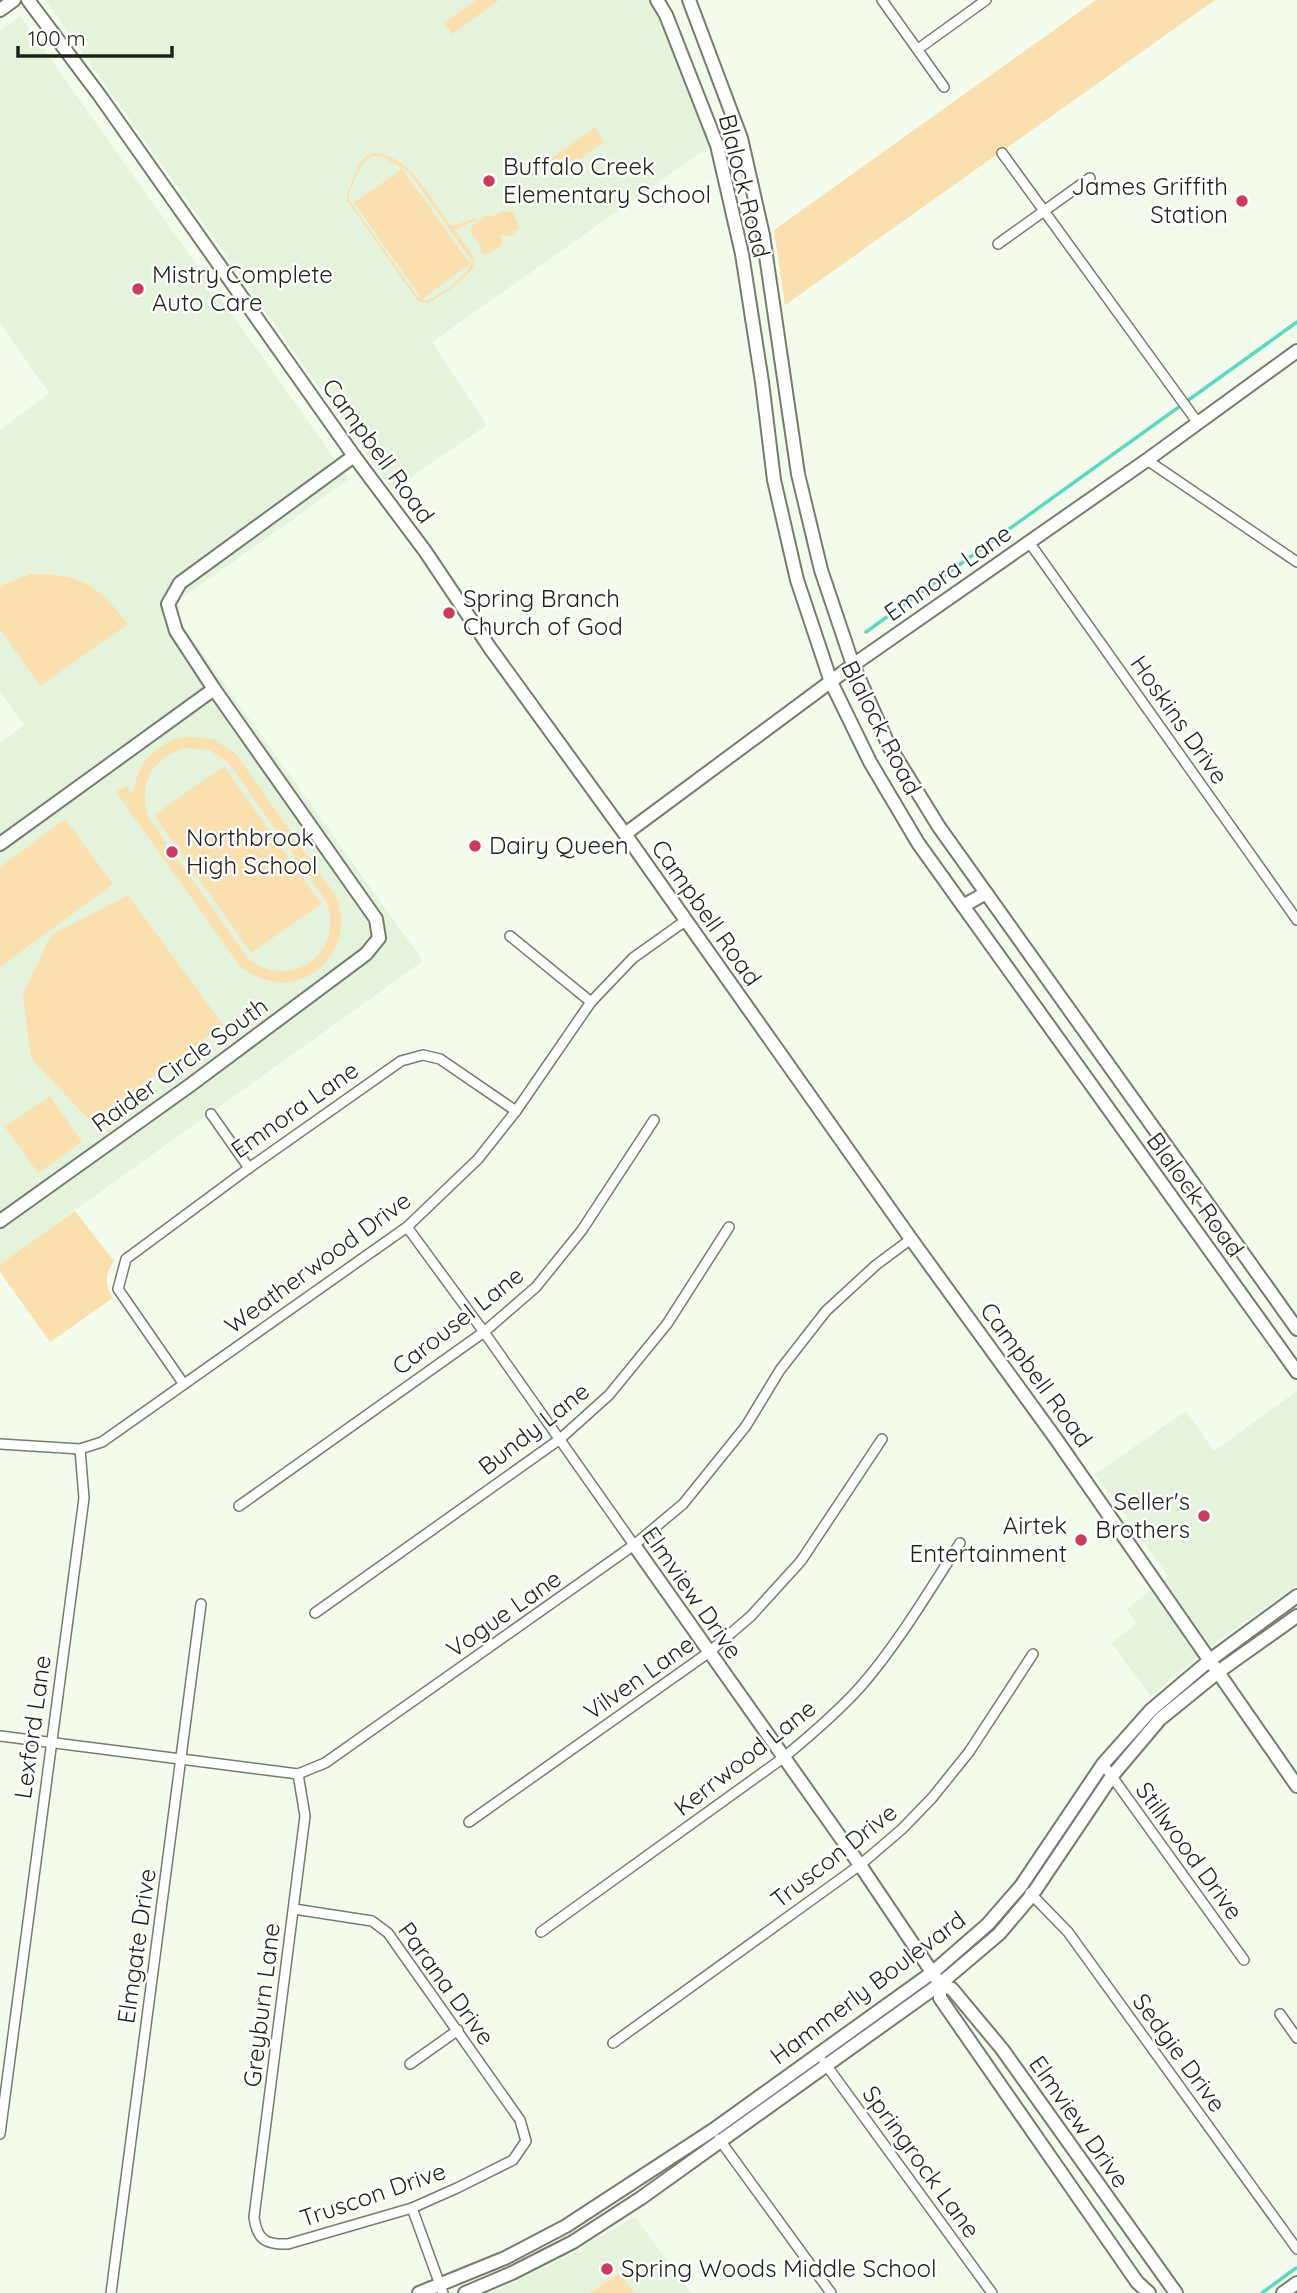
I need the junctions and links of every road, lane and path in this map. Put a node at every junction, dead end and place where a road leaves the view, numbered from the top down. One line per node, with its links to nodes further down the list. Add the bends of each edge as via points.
1 (14, 0): 7 (street)
2 (28, 0): 16 (street, Campbell Road)
3 (657, 0): 21 (street, Blalock Road, via 717,145 742,254 774,480 797,580)
4 (689, 0): 20 (street, Blalock Road, via 741,138 763,234 798,474 821,570)
5 (882, 0): 8 (street)
6 (986, 0): 8 (street)
7 (0, 10)
8 (918, 49): 9 (street)
9 (944, 87)
10 (1002, 153): 12 (street)
11 (1090, 178): 12 (street)
12 (1044, 210): 13 (street); 15 (street)
13 (998, 244)
14 (1297, 351): 15 (street, Emnora Lane)
15 (1195, 419): 17 (street, Emnora Lane)
16 (354, 456): 22 (street, via 180,583 168,604 173,622); 23 (street, Campbell Road)
17 (1147, 460): 18 (street, Emnora Lane); 19 (street)
18 (1029, 542): 20 (street, Emnora Lane); 27 (street, Hoskins Drive)
19 (1297, 562)
20 (853, 665): 21 (street, Emnora Lane); 25 (street, Blalock Road, via 889,746)
21 (831, 682): 23 (street, Emnora Lane); 26 (street, Blalock Road, via 873,767 918,843)
22 (214, 689): 24 (street); 39 (street, Raider Circle South, via 376,919 379,938 366,954)
23 (625, 834): 28 (street, Campbell Road)
24 (0, 845)
25 (986, 893): 26 (street); 31 (street, Blalock Road)
26 (963, 906): 32 (street, Blalock Road)
27 (1297, 920)
28 (685, 921): 30 (street, Weatherwood Drive, via 633,958); 42 (street, Campbell Road)
29 (510, 936): 30 (street)
30 (591, 1002): 33 (street, Weatherwood Drive)
31 (1085, 1034): 32 (street); 37 (street, Blalock Road)
32 (1064, 1047): 38 (street, Blalock Road)
33 (516, 1111): 36 (street, Emnora Lane, via 440,1059 423,1055 401,1060); 40 (street, Weatherwood Drive, via 478,1159)
34 (211, 1114): 36 (street)
35 (654, 1120): 44 (street, Carousel Lane, via 582,1230 536,1287)
36 (249, 1168): 46 (street, Emnora Lane, via 126,1259 118,1289)
37 (1192, 1184): 38 (street); 43 (street, Blalock Road)
38 (1172, 1198): 45 (street, Blalock Road)
39 (0, 1221)
40 (407, 1227): 44 (street, Elmview Drive); 46 (street, Weatherwood Drive)
41 (729, 1227): 47 (street, Bundy Lane, via 667,1324 609,1395)
42 (911, 1239): 53 (street, Vogue Lane, via 826,1311 720,1459 683,1504); 60 (street, Campbell Road)
43 (1297, 1329)
44 (484, 1332): 47 (street, Elmview Drive); 51 (street, Carousel Lane)
45 (1297, 1372)
46 (183, 1383): 50 (street, Weatherwood Drive, via 102,1442)
47 (560, 1438): 53 (street, Elmview Drive); 56 (street, Bundy Lane)
48 (882, 1439): 58 (street, Vilven Lane, via 801,1561 751,1616)
49 (0, 1444): 50 (street, Weatherwood Drive)
50 (80, 1449): 63 (street, Lexford Lane, via 84,1498)
51 (239, 1506)
52 (960, 1543): 64 (street, Kerrwood Lane, via 862,1685)
53 (634, 1545): 58 (street, Elmview Drive); 67 (street, Vogue Lane, via 346,1750)
54 (1297, 1596): 60 (street, Hammerly Boulevard)
55 (201, 1604): 65 (street, Elmgate Drive)
56 (315, 1613)
57 (1297, 1616): 61 (street, Hammerly Boulevard)
58 (708, 1653): 64 (street, Elmview Drive); 70 (street, Vilven Lane)
59 (1033, 1654): 71 (street, Truscon Drive, via 951,1776 902,1829)
60 (1210, 1660): 61 (street, Campbell Road); 66 (street, Hammerly Boulevard, via 1151,1710)
61 (1218, 1672): 68 (street, Hammerly Boulevard, via 1160,1719); 69 (street, Campbell Road)
62 (0, 1736): 63 (street)
63 (50, 1742): 65 (street); 85 (street, Lexford Lane)
64 (783, 1758): 71 (street, Elmview Drive); 74 (street, Kerrwood Lane)
65 (182, 1760): 67 (street); 95 (street, Elmgate Drive)
66 (1103, 1764): 68 (street, Stillwood Drive); 72 (street, Hammerly Boulevard)
67 (298, 1774): 73 (street, Greyburn Lane, via 305,1815)
68 (1112, 1776): 72 (street, Hammerly Boulevard); 75 (street, Stillwood Drive)
69 (1297, 1786)
70 (469, 1822)
71 (860, 1865): 76 (street, Elmview Drive); 81 (street, Truscon Drive)
72 (1027, 1891): 76 (street, Hammerly Boulevard); 77 (street, Hammerly Boulevard, via 999,1934); 92 (street, Sedgie Drive, via 1068,1932)
73 (294, 1909): 79 (street, Parana Drive, via 372,1921 387,1933); 91 (street, Greyburn Lane, via 254,2217)
74 (541, 1933)
75 (1244, 1960)
76 (933, 1972): 77 (street, Elmview Drive); 82 (street, Hammerly Boulevard)
77 (940, 1984): 82 (street, Hammerly Boulevard); 100 (street, Elmview Drive, via 940,1998); 101 (street, Elmview Drive, via 952,1989 1002,2049)
78 (1280, 2014): 80 (street)
79 (458, 2030): 83 (street); 86 (street, Parana Drive, via 520,2120)
80 (1297, 2038)
81 (613, 2043)
82 (823, 2060): 84 (street, Hammerly Boulevard); 87 (street, Hammerly Boulevard); 99 (street, Springrock Lane)
83 (410, 2064)
84 (713, 2130): 87 (street); 88 (street, Hammerly Boulevard)
85 (0, 2134)
86 (526, 2141): 90 (street, Truscon Drive, via 513,2160)
87 (721, 2142): 89 (street, Hammerly Boulevard); 98 (street)
88 (632, 2184): 89 (street); 94 (street, Hammerly Boulevard, via 566,2226)
89 (641, 2198): 97 (street, Hammerly Boulevard, via 573,2242)
90 (412, 2208): 91 (street, Truscon Drive, via 288,2244 273,2245); 94 (street)
91 (261, 2239)
92 (1297, 2249)
93 (1297, 2283): 102 (street)
94 (442, 2289): 96 (street, Hammerly Boulevard)
95 (111, 2293)
96 (419, 2293)
97 (465, 2293)
98 (831, 2293)
99 (992, 2293)
100 (1149, 2293)
101 (1176, 2293)
102 (1283, 2293)

